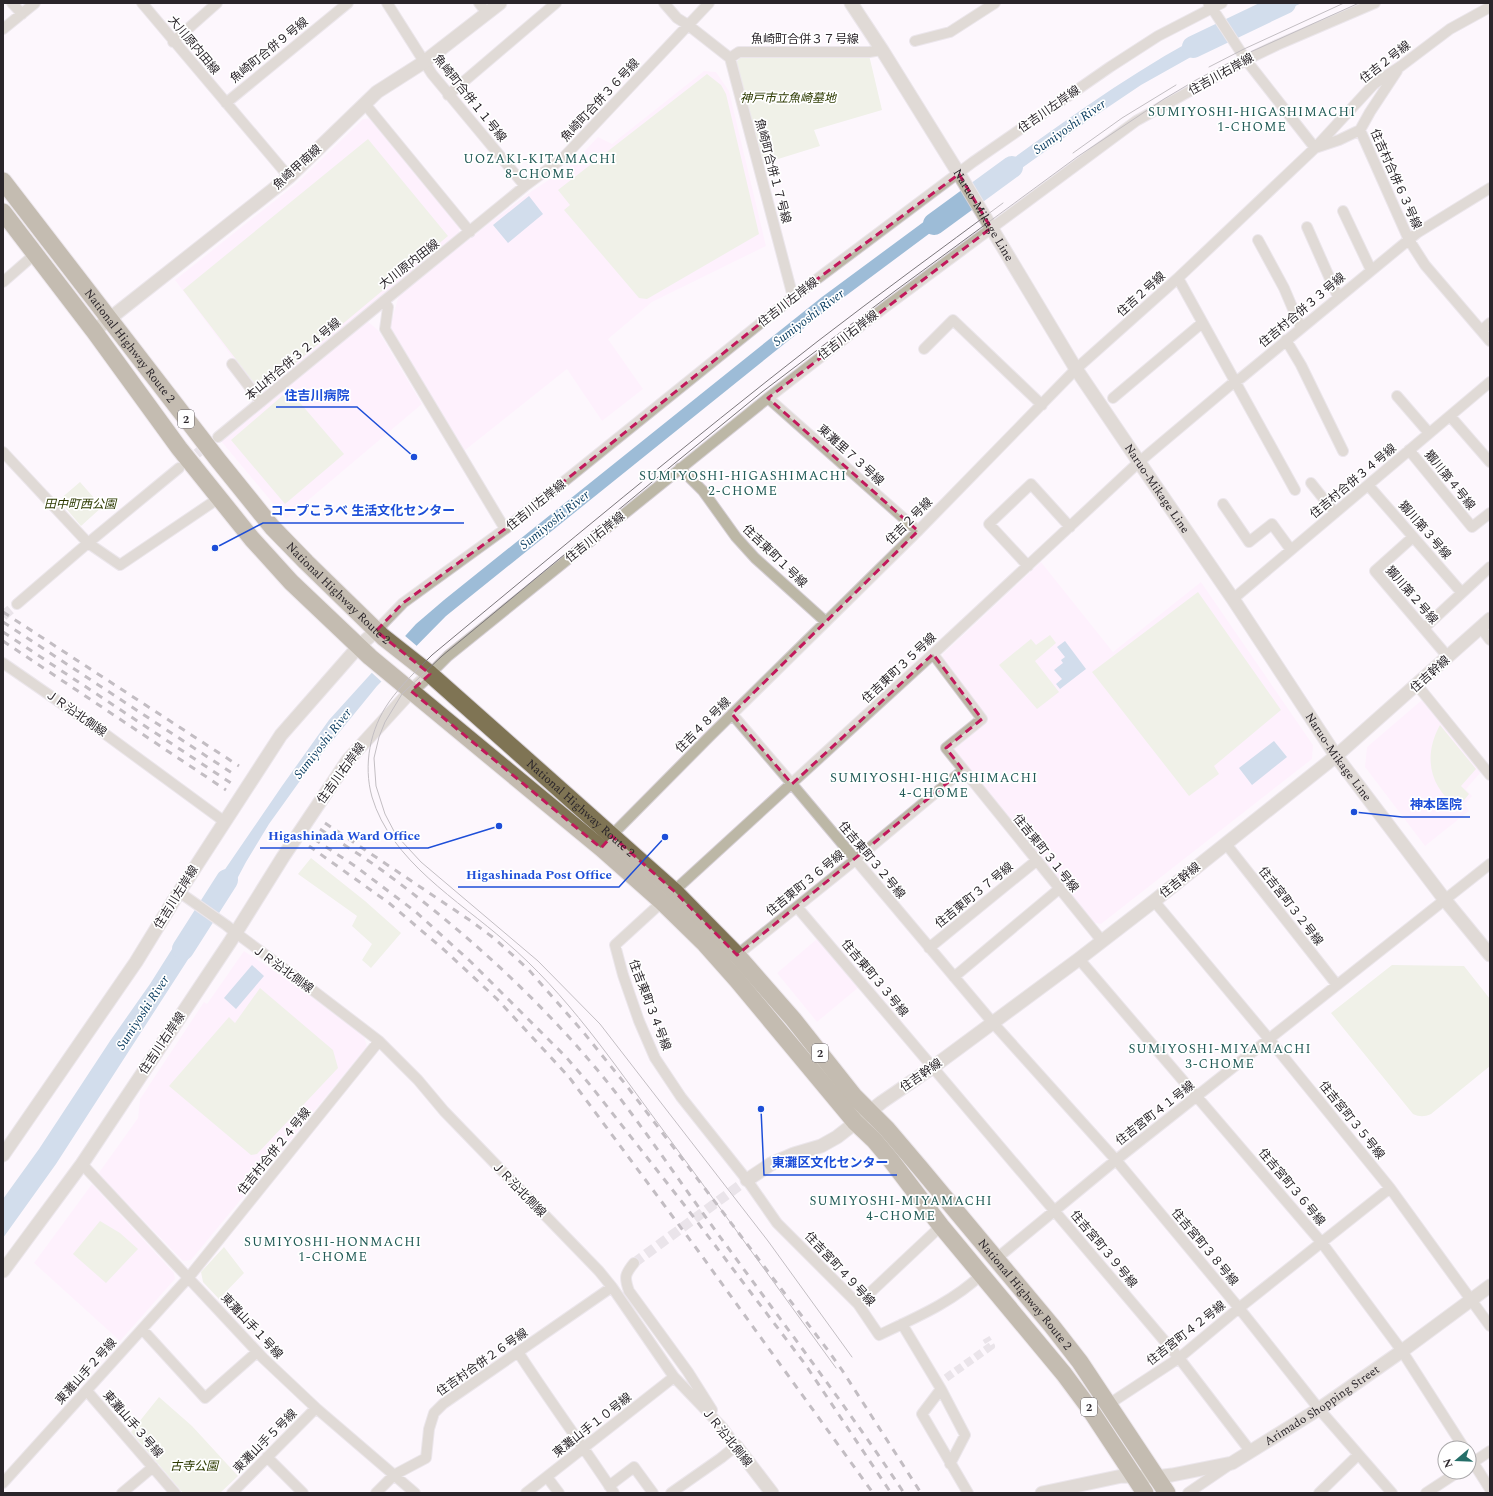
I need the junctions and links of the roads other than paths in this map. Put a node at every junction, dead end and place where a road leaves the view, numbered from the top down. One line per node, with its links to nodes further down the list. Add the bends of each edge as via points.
1 (12, 3): 17 (street)
2 (36, 3): 17 (street)
3 (142, 3): 21 (street, 大川原内田線)
4 (217, 3): 21 (street)
5 (348, 3): 28 (street, 魚崎町合併９号線)
6 (387, 3): 25 (street, 魚崎町合併１１号線)
7 (500, 3): 16 (street, 魚崎甲南線)
8 (556, 3): 27 (street)
9 (664, 3): 18 (street, via 677,18)
10 (709, 3): 18 (street, 魚崎町合併３６号線)
11 (851, 3): 22 (street, Naruo-Mikage Line)
12 (995, 3): 20 (street, via 950,32)
13 (1375, 3): 24 (street, 住吉川右岸線)
14 (1215, 5): 24 (street); 32 (street, 住吉川左岸線, via 1158,36 1110,67)
15 (1490, 7): 26 (street, 住吉２号線, via 1450,29)
16 (483, 8): 25 (street, 魚崎甲南線)
17 (22, 14): 19 (street)
18 (688, 25): 23 (street); 35 (street, 魚崎町合併３６号線, via 563,158)
19 (3, 29)
20 (915, 41)
21 (174, 42): 28 (street, 大川原内田線)
22 (882, 50): 23 (street, 魚崎町合併３７号線, via 739,52); 32 (street, Naruo-Mikage Line)
23 (730, 58): 48 (street, 魚崎町合併１７号線)
24 (1246, 60): 31 (street); 40 (street, 住吉川右岸線, via 1136,121)
25 (424, 62): 27 (street, 魚崎町合併１１号線); 29 (street, 魚崎甲南線, via 377,92)
26 (1401, 66): 30 (street); 31 (street, 住吉２号線, via 1374,84)
27 (448, 95): 35 (street, 魚崎町合併１１号線)
28 (226, 103): 33 (street, 大川原内田線)
29 (365, 104): 33 (street, 魚崎甲南線); 41 (street)
30 (1360, 130): 31 (street); 43 (street, 住吉村合併６３号線)
31 (1315, 148): 46 (street, 住吉２号線)
32 (959, 174): 40 (street, Naruo-Mikage Line); 48 (street, 住吉川左岸線)
33 (289, 177): 51 (street, 魚崎甲南線)
34 (3, 181): 51 (highway, National Highway Route 2 / 2)
35 (525, 186): 41 (street, 魚崎町合併３６号線)
36 (1490, 188): 43 (street, 住吉村合併３３号線, via 1416,233)
37 (1343, 211): 45 (street)
38 (3, 212): 44 (highway, National Highway Route 2 / 2)
39 (1307, 227): 49 (street)
40 (991, 228): 61 (street, Naruo-Mikage Line); 65 (street, 住吉川右岸線)
41 (470, 232): 50 (street, 大川原内田線)
42 (1258, 240): 54 (street, via 1284,288)
43 (1409, 240): 45 (street, 住吉村合併３３号線); 55 (street, 住吉村合併６３号線, via 1425,265)
44 (35, 254): 47 (street); 56 (highway, National Highway Route 2 / 2)
45 (1371, 270): 49 (street, 住吉村合併３３号線)
46 (1178, 278): 52 (street); 61 (street, 住吉２号線)
47 (3, 282)
48 (793, 297): 87 (street, 住吉川左岸線)
49 (1338, 297): 54 (street, 住吉村合併３３号線)
50 (384, 301): 67 (street, 本山村合併３２４号線); 87 (street, 大川原内田線, via 388,307 385,329)
51 (108, 318): 56 (street, 魚崎甲南線); 100 (highway, National Highway Route 2 / 2, via 272,527)
52 (1202, 323): 62 (street); 66 (street)
53 (1490, 323): 55 (street)
54 (1300, 328): 57 (street, 住吉村合併３３号線)
55 (1482, 330): 58 (street, 住吉村合併６３号線)
56 (94, 331): 82 (highway, National Highway Route 2 / 2)
57 (1286, 340): 62 (street, 住吉村合併３３号線); 73 (street)
58 (1490, 341)
59 (924, 349): 68 (street, via 953,320)
60 (232, 364): 67 (street)
61 (1076, 369): 68 (street, 住吉２号線); 75 (street, Naruo-Mikage Line)
62 (1234, 382): 75 (street, 住吉村合併３３号線); 81 (street)
63 (1490, 382): 69 (street, 住吉村合併３４号線)
64 (1397, 396): 70 (street)
65 (768, 398): 78 (street, 住吉川右岸線); 88 (street, 東灘里７３号線)
66 (1113, 398)
67 (261, 402): 71 (street, 本山村合併３２４号線)
68 (1042, 405): 88 (street, 住吉２号線)
69 (1450, 416): 70 (street, 住吉村合併３４号線); 76 (street)
70 (1429, 434): 72 (street, 住吉村合併３４号線)
71 (218, 437)
72 (1409, 450): 80 (street, 住吉村合併３４号線); 85 (street, 獺川第４号線, via 1472,527)
73 (1343, 451)
74 (3, 452): 90 (street)
75 (1139, 462): 86 (street, 住吉東町３５号線); 95 (street, Naruo-Mikage Line)
76 (1490, 462)
77 (179, 468): 90 (street)
78 (680, 468): 97 (street, 住吉東町１号線, via 703,491 736,537 755,558); 106 (street, 住吉川右岸線, via 448,656)
79 (1311, 483): 84 (street)
80 (1368, 485): 84 (street, 住吉村合併３４号線); 89 (street, 獺川第３号線)
81 (1295, 490)
82 (219, 498): 90 (street, via 120,565); 102 (highway, National Highway Route 2 / 2, via 292,582)
83 (1223, 504): 91 (street, via 1249,542 1272,524)
84 (1335, 513): 91 (street, 住吉村合併３４号線)
85 (1490, 513)
86 (1070, 526): 92 (street, 住吉東町３５号線); 92 (street, via 1030,484 990,524)
87 (505, 529): 100 (street, 住吉川左岸線, via 403,603)
88 (918, 531): 97 (street, 住吉２号線)
89 (1413, 537): 94 (street, 獺川第３号線); 99 (street, 獺川第２号線, via 1375,571)
90 (88, 543): 96 (street)
91 (1291, 550): 95 (street, 住吉村合併３４号線)
92 (1028, 566): 103 (street, 住吉東町３５号線)
93 (1490, 567): 94 (street)
94 (1462, 593): 99 (street)
95 (1233, 599): 110 (street, Naruo-Mikage Line)
96 (17, 604)
97 (826, 622): 109 (street, 住吉４８号線)
98 (1485, 624): 101 (street); 104 (street, 住吉幹線)
99 (1424, 628): 104 (street, 獺川第２号線)
100 (381, 635): 102 (street, 住吉川左岸線); 106 (highway, National Highway Route 2 / 2)
101 (1490, 640)
102 (365, 651): 108 (highway, National Highway Route 2 / 2); 114 (street, 住吉川左岸線, via 281,735)
103 (933, 654): 111 (street, 住吉東町３１号線, via 982,719 946,748); 113 (street, 住吉東町３５号線)
104 (1448, 657): 107 (street, 住吉幹線)
105 (3, 664): 114 (street, ＪＲ沿北側線, via 98,728)
106 (430, 674): 108 (street, 住吉川右岸線); 115 (highway, National Highway Route 2 / 2)
107 (1417, 685): 110 (street, 住吉幹線); 112 (street)
108 (405, 686): 115 (highway, National Highway Route 2 / 2); 127 (street, 住吉川右岸線, via 348,760)
109 (732, 714): 113 (street, 住吉東町３２号線); 115 (street, 住吉４８号線)
110 (1336, 756): 116 (street, 住吉幹線); 123 (street, Naruo-Mikage Line)
111 (963, 770): 117 (street, 住吉東町３６号線); 118 (street, 住吉東町３１号線)
112 (1490, 775)
113 (792, 784): 117 (street, 住吉東町３２号線); 121 (street, 住吉東町３５号線)
114 (224, 822): 122 (street, 住吉川左岸線)
115 (606, 842): 121 (highway, National Highway Route 2 / 2); 125 (highway, National Highway Route 2 / 2)
116 (1226, 844): 124 (street, 住吉幹線); 134 (street, 住吉宮町３２号線)
117 (855, 860): 126 (street, 住吉東町３６号線); 129 (street, 住吉東町３２号線)
118 (1036, 861): 120 (street, 住吉東町３１号線); 129 (street, 住吉東町３７号線)
119 (1490, 864): 123 (street, 住吉宮町４１号線)
120 (1059, 889): 128 (street, 住吉東町３１号線); 133 (street)
121 (674, 891): 130 (highway, National Highway Route 2 / 2)
122 (179, 892): 127 (street, ＪＲ沿北側線); 142 (street, 住吉川左岸線, via 136,962)
123 (1445, 900): 131 (street, Naruo-Mikage Line); 134 (street, 住吉宮町４１号線)
124 (1154, 901): 128 (street, 住吉幹線); 136 (street, 住吉宮町３５号線)
125 (662, 902): 141 (highway, National Highway Route 2 / 2, via 737,980); 145 (street, 住吉東町３４号線, via 615,945 623,974 655,1058 681,1097)
126 (797, 907): 130 (street, 住吉東町３６号線); 138 (street, 住吉東町３３号線)
127 (231, 929): 137 (street, ＪＲ沿北側線); 144 (street, 住吉川右岸線)
128 (1102, 941): 132 (street, 住吉幹線)
129 (929, 948): 133 (street, 住吉東町３２号線)
130 (737, 955): 140 (highway, National Highway Route 2 / 2, via 793,1019 854,1096)
131 (1490, 955)
132 (1079, 959): 135 (street, 住吉幹線); 139 (street, 住吉宮町３６号線)
133 (954, 976): 135 (street, 住吉東町３２号線)
134 (1337, 985): 136 (street, 住吉宮町４１号線)
135 (993, 1023): 138 (street, 住吉幹線); 143 (street, 住吉宮町３８号線)
136 (1269, 1039): 139 (street, 住吉宮町４１号線); 146 (street, 住吉宮町３５号線)
137 (379, 1042): 154 (street, 住吉村合併２４号線); 156 (street, ＪＲ沿北側線, via 418,1080 444,1111)
138 (933, 1067): 140 (street, 住吉幹線); 147 (street, 住吉宮町３９号線)
139 (1197, 1096): 143 (street, 住吉宮町４１号線); 149 (street, 住吉宮町３６号線)
140 (870, 1111): 141 (street, 住吉幹線); 150 (highway, National Highway Route 2 / 2)
141 (855, 1122): 145 (street, 住吉幹線, via 821,1146 794,1154); 148 (highway, National Highway Route 2 / 2, via 890,1159)
142 (3, 1156)
143 (1116, 1160): 147 (street, 住吉宮町４１号線); 159 (street, 住吉宮町３８号線)
144 (82, 1164): 152 (street, 住吉川右岸線); 154 (street, 東灘山手１号線)
145 (747, 1180): 158 (street, 住吉宮町４９号線, via 778,1223)
146 (1390, 1188): 149 (street, 住吉宮町４２号線); 157 (street, 住吉宮町３５号線)
147 (1055, 1211): 150 (street, 住吉宮町４１号線); 166 (street, 住吉宮町３９号線)
148 (941, 1226): 153 (highway, National Highway Route 2 / 2); 158 (street)
149 (1322, 1243): 159 (street, 住吉宮町４２号線); 163 (street, 住吉宮町３６号線)
150 (996, 1259): 170 (highway, National Highway Route 2 / 2, via 1076,1356)
151 (634, 1263): 173 (street, via 626,1273 629,1291 688,1372)
152 (3, 1271)
153 (982, 1274): 160 (street, via 938,1306); 187 (highway, National Highway Route 2 / 2, via 1064,1374)
154 (189, 1277): 162 (street, 東灘山手２号線); 164 (street, 東灘山手１号線)
155 (1490, 1286): 157 (street, Arimado Shopping Street)
156 (612, 1287): 165 (street, 住吉村合併２６号線); 167 (street, ＪＲ沿北側線)
157 (1471, 1299): 161 (street, 住吉宮町３５号線); 163 (street, Arimado Shopping Street)
158 (858, 1304): 160 (street, 住吉宮町４９号線, via 879,1335)
159 (1239, 1308): 166 (street, 住吉宮町４２号線); 172 (street, 住吉宮町３８号線)
160 (902, 1324): 168 (street)
161 (1490, 1326)
162 (142, 1329): 164 (street, via 206,1398); 169 (street, 東灘山手２号線)
163 (1402, 1351): 172 (street, Arimado Shopping Street); 174 (street, 住吉宮町３６号線)
164 (257, 1352): 171 (street, 東灘山手１号線)
165 (518, 1352): 176 (street); 186 (street, 住吉村合併２６号線, via 443,1404 434,1413 429,1429 426,1458)
166 (1179, 1358): 170 (street, 住吉宮町４２号線); 178 (street, 住吉宮町３９号線)
167 (674, 1378): 173 (street, ＪＲ沿北側線); 176 (street, 東灘山手１０号線)
168 (941, 1389): 183 (street, via 965,1435); 183 (street, via 922,1414)
169 (87, 1391): 184 (street, 東灘山手３号線); 191 (street, 東灘山手２号線)
170 (1108, 1404): 189 (highway, National Highway Route 2 / 2)
171 (316, 1408): 180 (street, 東灘山手５号線); 186 (street, 東灘山手１号線)
172 (1319, 1409): 178 (street, Arimado Shopping Street); 179 (street, 住吉宮町３８号線)
173 (723, 1428): 175 (street, ＪＲ沿北側線)
174 (1459, 1440)
175 (736, 1446): 203 (street); 204 (street, ＪＲ沿北側線)
176 (584, 1447): 188 (street, 東灘山手１０号線); 192 (street)
177 (1490, 1451): 181 (street)
178 (1251, 1452): 182 (street, Arimado Shopping Street)
179 (1358, 1455): 210 (street); 211 (street, 住吉宮町３８号線)
180 (267, 1457): 196 (street, 東灘山手５号線); 197 (street)
181 (1477, 1458)
182 (1232, 1463): 189 (street, Arimado Shopping Street); 209 (street)
183 (950, 1464): 205 (street)
184 (153, 1467): 194 (street); 195 (street, 東灘山手３号線)
185 (1477, 1471): 193 (street)
186 (394, 1475): 198 (street); 199 (street, 東灘山手１号線)
187 (1134, 1476): 189 (street, Arimado Shopping Street); 206 (street, Arimado Shopping Street, via 1122,1476); 207 (highway, National Highway Route 2 / 2)
188 (547, 1477): 200 (street, 東灘山手１０号線); 201 (street)
189 (1156, 1477): 208 (highway, National Highway Route 2 / 2)
190 (1446, 1480): 212 (street)
191 (3, 1483)
192 (612, 1489): 202 (street, via 634,1467)
193 (1490, 1489)
194 (122, 1493)
195 (175, 1493)
196 (232, 1493)
197 (303, 1493)
198 (376, 1493)
199 (415, 1493)
200 (526, 1493)
201 (558, 1493)
202 (652, 1493)
203 (671, 1493)
204 (772, 1493)
205 (968, 1493)
206 (1042, 1493)
207 (1145, 1493)
208 (1167, 1493)
209 (1188, 1493)
210 (1319, 1493)
211 (1392, 1493)
212 (1426, 1493)

